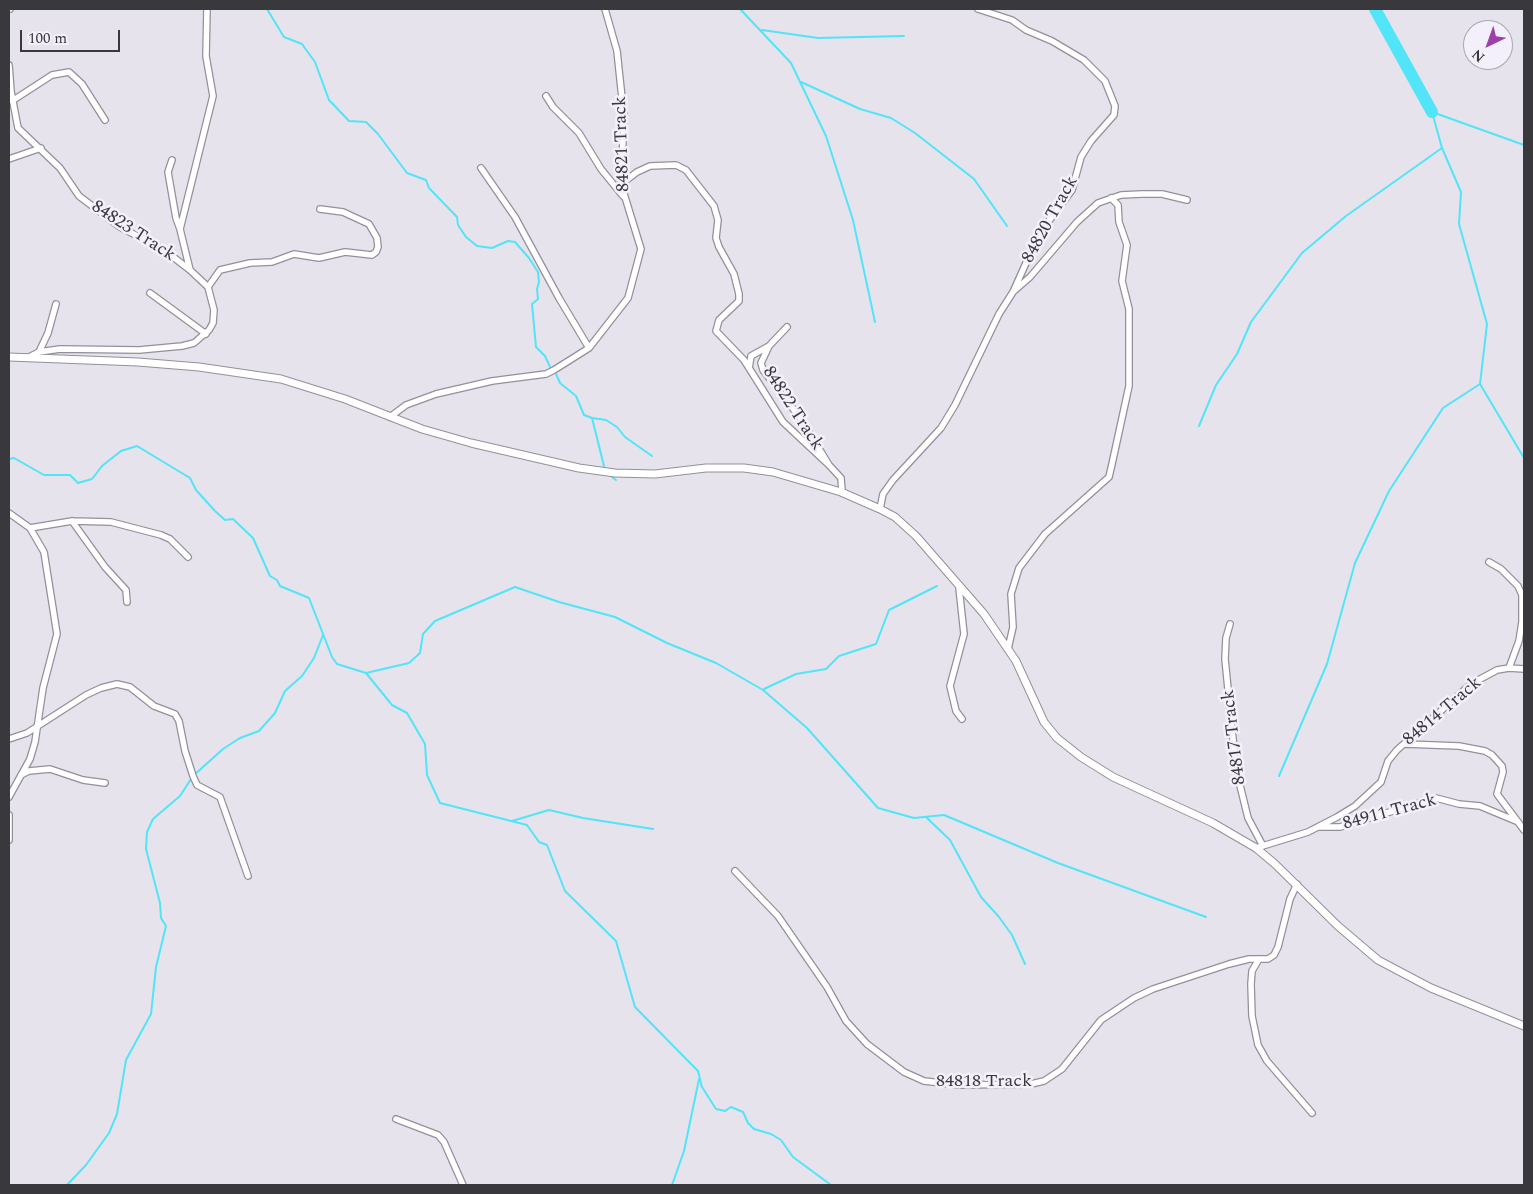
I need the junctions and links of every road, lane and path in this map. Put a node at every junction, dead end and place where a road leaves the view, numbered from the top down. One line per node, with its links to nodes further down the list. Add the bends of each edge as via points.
1 (207, 9): 17 (street, via 206,56 213,96)
2 (606, 9): 12 (street, 84821 Track, via 617,51 624,117)
3 (978, 9): 20 (street, 84820 Track, via 1012,20 1084,60 1105,81 1115,106 1114,115 1081,157 1072,190 1039,234)
4 (9, 65): 6 (street, 84823 Track)
5 (546, 96): 13 (street, via 579,133)
6 (12, 101): 7 (street, via 52,74 69,72 82,84); 8 (street, 84823 Track, via 18,128)
7 (105, 120)
8 (41, 148): 9 (street); 18 (street, 84823 Track, via 79,196 120,227 164,250)
9 (9, 159)
10 (172, 160): 17 (street, via 168,172)
11 (481, 168): 26 (street, via 515,217)
12 (621, 184): 13 (street, 84821 Track); 30 (street, via 650,166 668,164 686,170 717,213 716,238 736,281 739,301 719,320 716,331)
13 (623, 196): 26 (street, 84821 Track, via 638,237 638,266 628,298)
14 (1111, 198): 15 (street, via 1162,194); 20 (street, via 1088,210); 43 (street, via 1118,205 1119,222 1127,245 1122,281 1129,308 1129,386 1112,464 1109,477 1045,534 1019,568 1011,594 1013,627)
15 (1187, 200)
16 (320, 209): 19 (street, via 342,212 369,224 377,238 376,252 372,255 345,252 319,258 294,254 272,262 250,263 220,270)
17 (180, 229): 18 (street)
18 (190, 270): 19 (street, 84823 Track)
19 (208, 287): 24 (street, via 214,310 213,323)
20 (1013, 292): 34 (street, 84820 Track, via 945,421 892,480 883,494)
21 (150, 293): 24 (street)
22 (56, 304): 27 (street)
23 (787, 327): 25 (street, 84822 Track)
24 (206, 334): 27 (street, via 194,342 164,348)
25 (769, 346): 30 (street, via 751,356); 32 (street, 84822 Track, via 760,363 763,370 797,412)
26 (589, 348): 31 (street, 84821 Track, via 546,374 492,381 436,394 406,405)
27 (39, 352): 29 (street)
28 (9, 357): 29 (street)
29 (30, 357): 31 (street, via 199,368 281,379)
30 (750, 369): 32 (street, via 782,422)
31 (390, 417): 33 (street, via 471,443 578,468 655,474 706,468 744,468 773,472)
32 (829, 465): 33 (street, 84822 Track, via 841,478)
33 (842, 492): 34 (street)
34 (880, 508): 40 (street, via 916,536)
35 (9, 513): 37 (street)
36 (72, 521): 37 (street); 38 (street, via 111,522 161,535); 41 (street, via 104,567 126,590)
37 (30, 528): 47 (street, via 44,552 57,634 43,688)
38 (188, 557)
39 (1489, 562): 44 (street, via 1502,569 1522,595 1519,641)
40 (959, 588): 43 (street, via 984,614); 46 (street, via 964,634 950,686 956,711)
41 (127, 602)
42 (1230, 624): 58 (street, 84817 Track, via 1225,659 1236,769)
43 (1008, 649): 58 (street, via 1044,722 1063,743 1113,777)
44 (1509, 668): 45 (street, 84814 Track); 49 (street, 84814 Track, via 1483,676 1471,684)
45 (1524, 669)
46 (962, 719)
47 (38, 727): 48 (street); 50 (street, via 30,759); 60 (street, via 86,695 117,684 130,686 154,706 174,714 179,721 184,752 197,785 220,797)
48 (9, 739)
49 (1405, 744): 54 (street, via 1459,746 1492,755 1503,772 1497,794); 55 (street, 84814 Track, via 1388,761 1381,782 1355,806)
50 (19, 776): 51 (street, via 50,769 83,780); 52 (street)
51 (105, 782)
52 (9, 797)
53 (9, 815): 57 (street)
54 (1516, 821): 55 (street, 84911 Track, via 1480,806 1436,798 1340,827); 56 (street)
55 (1319, 827): 58 (street)
56 (1524, 830)
57 (9, 840)
58 (1259, 847): 61 (street)
59 (735, 871): 62 (street, 84818 Track, via 778,916 827,987 846,1021 868,1044 904,1072 941,1084 1032,1084 1044,1081 1062,1069 1101,1020 1134,998 1219,967)
60 (248, 876)
61 (1297, 884): 62 (street, 84818 Track, via 1274,955 1268,959); 63 (street, via 1338,926 1378,960 1431,988)
62 (1259, 958): 64 (street, via 1252,971 1251,984 1252,1016 1258,1045 1267,1061)
63 (1524, 1026)
64 (1312, 1114)
65 (396, 1119): 66 (street, via 438,1135)
66 (463, 1185)

